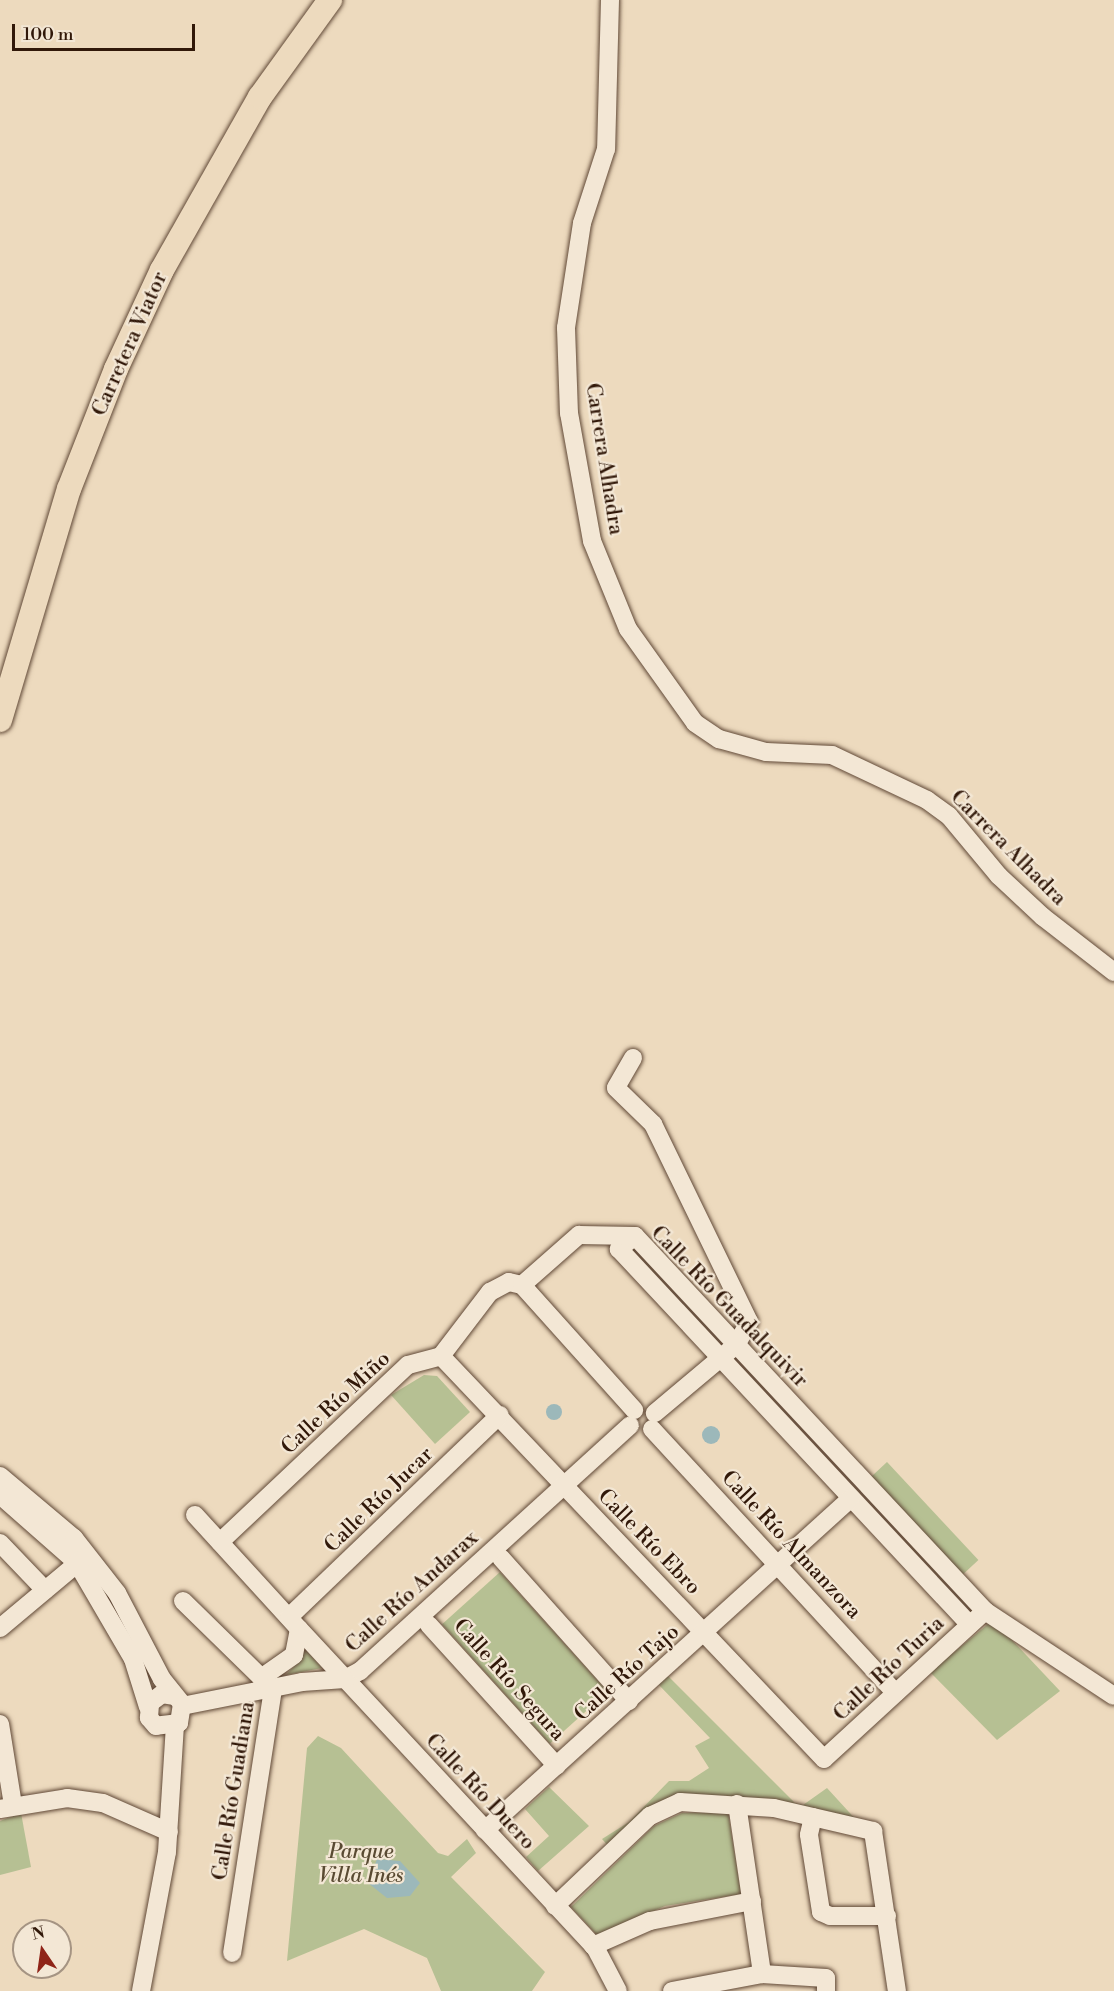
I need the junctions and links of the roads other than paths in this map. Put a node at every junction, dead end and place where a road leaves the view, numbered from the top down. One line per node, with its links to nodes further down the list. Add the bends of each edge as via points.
1 (330, 0): 3 (main road, Carretera Viator, via 255,106 162,270 116,369 69,489)
2 (610, 0): 4 (street, Carrera Alhadra, via 606,149 582,223 566,327 569,413 592,541 628,629 694,723 719,739 766,752 832,755 927,800 949,816 999,876 1043,917)
3 (0, 720)
4 (1114, 972)
5 (633, 1058): 8 (street, via 616,1088 653,1124 707,1230 749,1322)
6 (635, 1236): 7 (street, via 579,1235); 8 (street, Calle Río Guadalquivir); 10 (street, Calle Río Guadalquivir, via 619,1249)
7 (516, 1283): 9 (street, via 490,1292); 12 (street, Calle Río Almanzora)
8 (736, 1345): 10 (street, Calle Río Andarax); 25 (street, Calle Río Guadalquivir)
9 (441, 1356): 11 (street, Calle Río Ebro); 18 (street, Calle Río Miño, via 408,1365)
10 (721, 1358): 12 (street, Calle Río Andarax); 16 (street, Calle Río Guadalquivir)
11 (500, 1415): 14 (street, Calle Río Ebro); 26 (street, Calle Río Jucar)
12 (642, 1422): 14 (street, Calle Río Andarax); 22 (street, Calle Río Almanzora)
13 (0, 1476): 21 (street)
14 (566, 1489): 20 (street, Calle Río Andarax); 30 (street, Calle Río Ebro); 33 (street, Calle Río Andarax)
15 (0, 1495): 21 (street)
16 (851, 1498): 22 (street, Calle Río Tajo); 28 (street, Calle Río Guadalquivir)
17 (195, 1515): 18 (street, Calle Río Duero)
18 (220, 1542): 26 (street, Calle Río Duero)
19 (0, 1543): 23 (street)
20 (501, 1558): 27 (street, Calle Río Andarax); 37 (street)
21 (82, 1559): 23 (street); 31 (street, via 117,1593); 38 (street)
22 (780, 1564): 30 (street, Calle Río Tajo); 34 (street, Calle Río Almanzora)
23 (45, 1590): 29 (street)
24 (183, 1601): 32 (street, Calle Río Guadiana)
25 (985, 1611): 28 (street, Calle Río Turia); 35 (street, Calle Río Guadalquivir)
26 (294, 1623): 32 (street, via 294,1655); 33 (street, Calle Río Duero)
27 (429, 1625): 33 (street, Calle Río Andarax, via 381,1671); 43 (street, Calle Río Segura)
28 (969, 1625): 34 (street, Calle Río Turia)
29 (0, 1628)
30 (705, 1633): 37 (street, Calle Río Tajo); 42 (street, Calle Río Ebro)
31 (141, 1639): 36 (street); 38 (street)
32 (267, 1683): 33 (street, Calle Río Andarax); 36 (street, Calle Río Andarax); 54 (street, Calle Río Guadiana)
33 (349, 1684): 48 (street, Calle Río Duero)
34 (896, 1693): 42 (street, Calle Río Turia)
35 (1114, 1696)
36 (178, 1701): 38 (street, Calle Río Andarax); 40 (street)
37 (629, 1701): 43 (street, Calle Río Tajo)
38 (151, 1703): 41 (street)
39 (0, 1724): 46 (street)
40 (175, 1725): 41 (street); 44 (street)
41 (156, 1726): 44 (street)
42 (824, 1759)
43 (557, 1766): 48 (street, Calle Río Tajo)
44 (173, 1786): 49 (street)
45 (737, 1804): 47 (street); 50 (street); 51 (street, via 694,1799 650,1816)
46 (6, 1807): 49 (street, via 67,1798 103,1803)
47 (813, 1817): 52 (street, via 873,1831); 52 (street, via 809,1835 822,1911 830,1916)
48 (484, 1830): 51 (street, Calle Río Duero)
49 (169, 1832): 56 (street)
50 (752, 1901): 53 (street, via 650,1921); 55 (street)
51 (555, 1906): 53 (street, Calle Río Duero)
52 (887, 1916): 60 (street)
53 (593, 1947): 57 (street, Calle Río Duero)
54 (232, 1953)
55 (762, 1974): 58 (street); 59 (street, via 825,1978)
56 (141, 1991)
57 (618, 1991)
58 (672, 1991)
59 (826, 1991)
60 (897, 1991)

